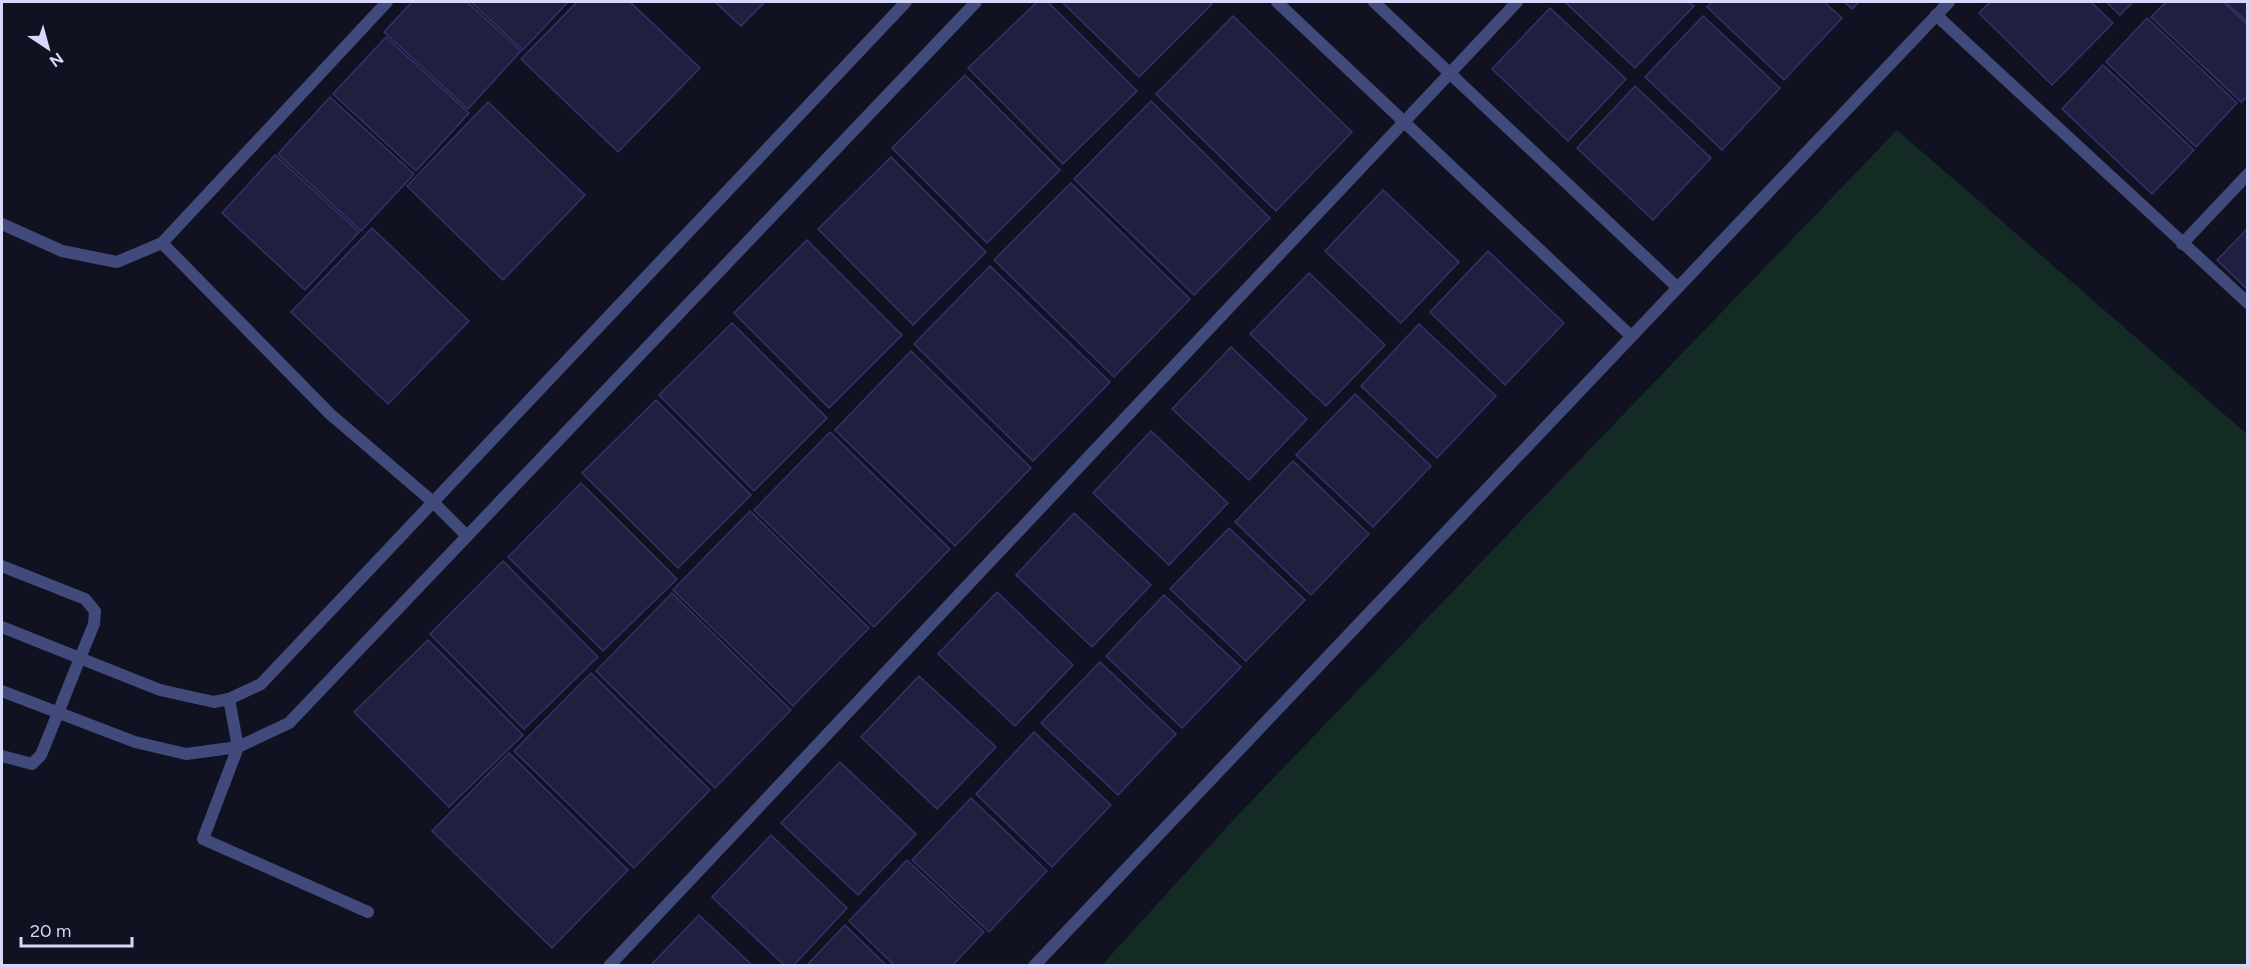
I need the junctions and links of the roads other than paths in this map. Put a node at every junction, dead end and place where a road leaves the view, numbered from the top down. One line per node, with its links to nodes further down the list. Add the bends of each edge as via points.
1 (387, 2): 13 (street)
2 (906, 2): 18 (street)
3 (976, 2): 19 (street)
4 (1277, 2): 10 (street)
5 (1374, 2): 9 (street)
6 (1517, 2): 9 (street)
7 (1949, 2): 8 (street)
8 (1936, 15): 14 (street); 15 (street)
9 (1450, 74): 10 (street); 15 (street)
10 (1405, 122): 17 (street); 29 (street)
11 (2247, 174): 14 (street)
12 (2, 224): 13 (street, via 62,251 117,262)
13 (162, 243): 18 (street, via 330,414)
14 (2182, 244): 16 (street)
15 (1677, 287): 17 (street)
16 (2247, 303)
17 (1631, 336): 30 (street)
18 (434, 502): 19 (street); 24 (street, via 261,684)
19 (467, 536): 26 (street, via 289,723)
20 (2, 566): 22 (street, via 85,599 95,611 94,624)
21 (2, 627): 22 (street)
22 (80, 658): 24 (street, via 160,690 214,702); 25 (street)
23 (2, 691): 25 (street)
24 (230, 699): 26 (street)
25 (58, 713): 26 (street, via 135,742 186,754); 27 (street, via 41,755 32,764)
26 (238, 747): 28 (street, via 202,840)
27 (2, 756)
28 (368, 912)
29 (609, 966)
30 (1034, 966)

